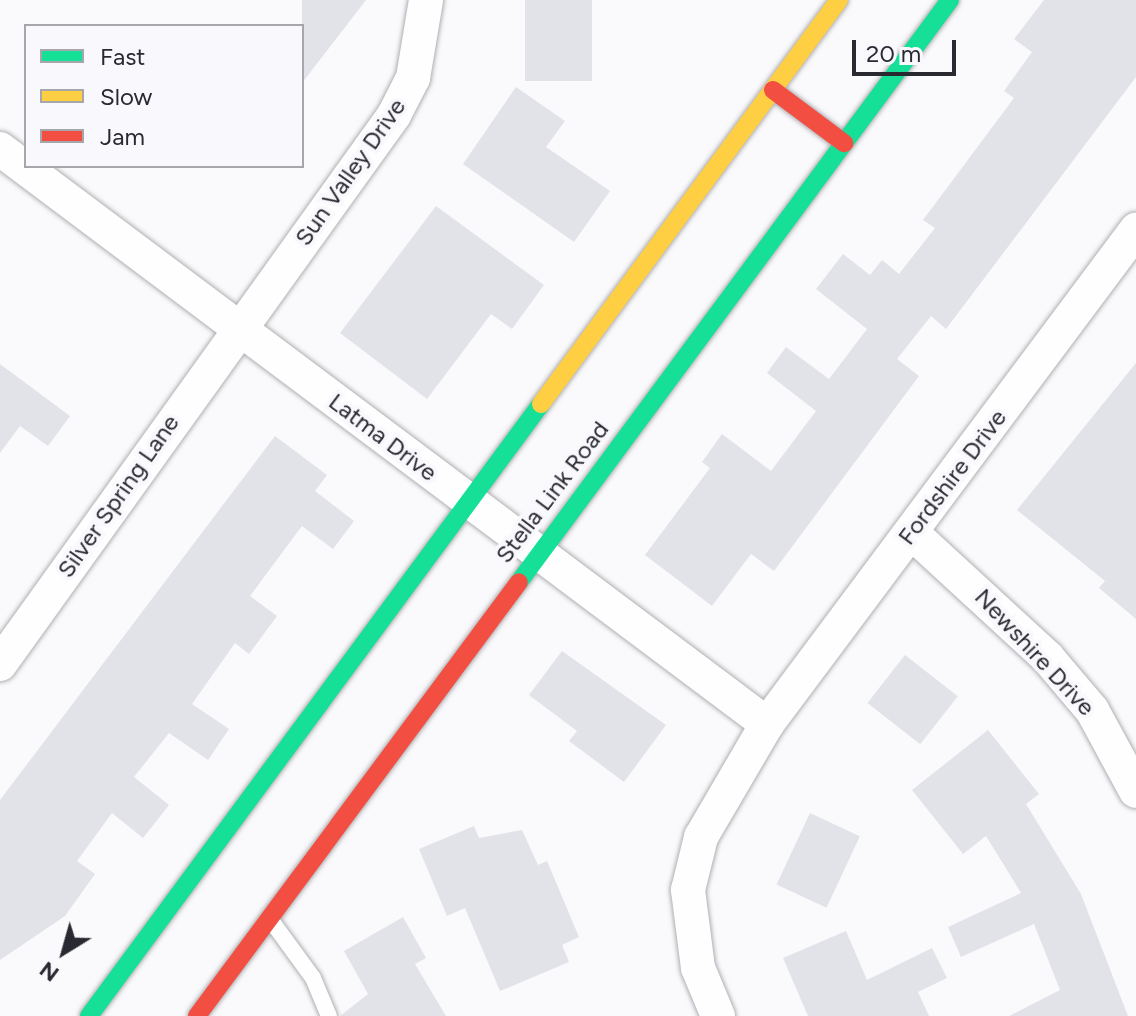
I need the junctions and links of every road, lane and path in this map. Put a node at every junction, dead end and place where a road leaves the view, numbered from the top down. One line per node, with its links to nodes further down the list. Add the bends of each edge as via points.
1 (426, 0): 10 (street, Sun Valley Drive, via 413,78 394,115)
2 (839, 0): 4 (main road)
3 (950, 0): 5 (main road, Stella Link Road)
4 (773, 90): 5 (main road); 11 (main road)
5 (844, 143): 13 (main road, Stella Link Road)
6 (0, 149): 7 (street, Latma Drive)
7 (24, 167)
8 (25, 168): 10 (street, Latma Drive)
9 (1136, 230): 12 (street, Fordshire Drive)
10 (238, 330): 11 (street, Latma Drive); 14 (street, Silver Spring Lane)
11 (469, 502): 13 (street, Latma Drive); 18 (main road)
12 (911, 532): 15 (street, Fordshire Drive); 16 (street, Newshire Drive, via 1047,657 1092,710)
13 (537, 552): 15 (street, Latma Drive); 17 (main road, Stella Link Road)
14 (0, 664)
15 (767, 724): 21 (street, Fordshire Drive, via 701,837 688,890 698,968)
16 (1136, 791)
17 (269, 918): 19 (main road, Stella Link Road); 20 (lane, via 313,978)
18 (89, 1016)
19 (197, 1016)
20 (329, 1016)
21 (718, 1016)

